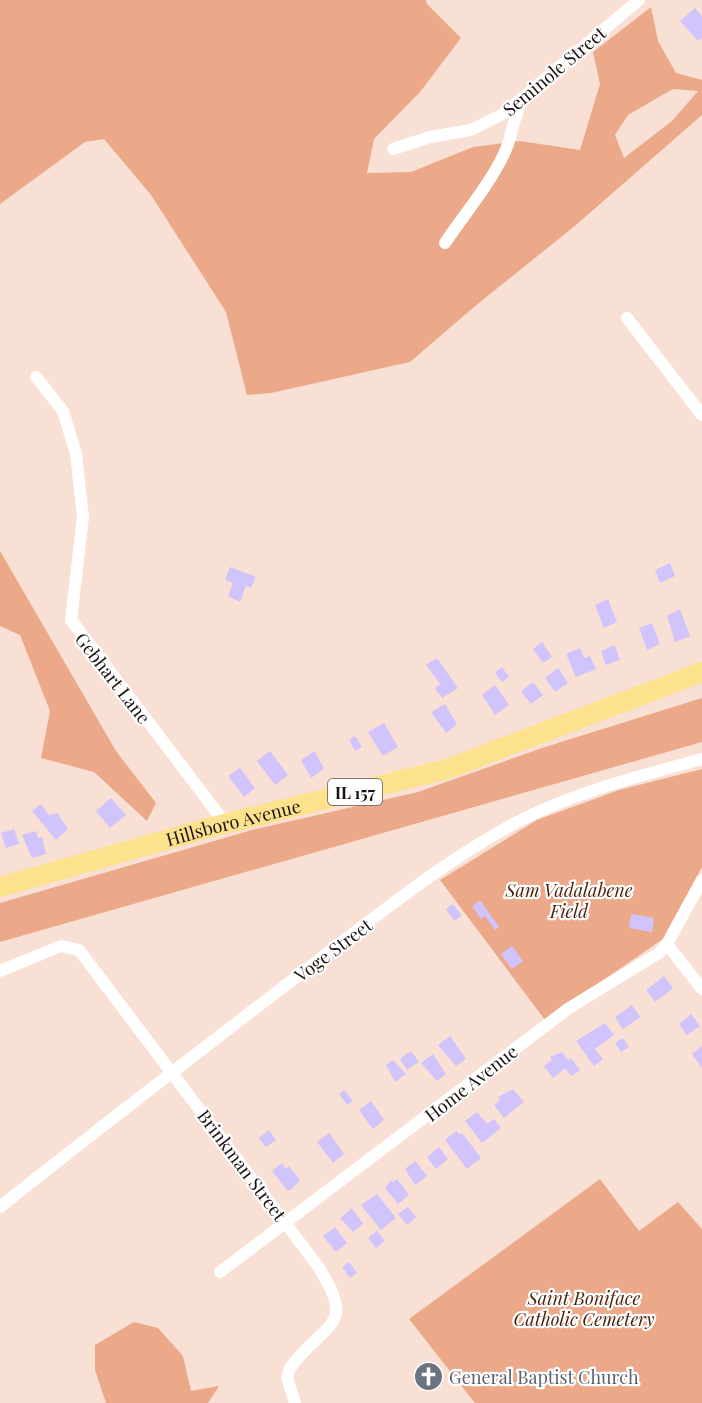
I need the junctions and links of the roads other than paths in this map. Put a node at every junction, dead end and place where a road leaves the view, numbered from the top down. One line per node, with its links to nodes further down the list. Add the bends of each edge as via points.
1 (639, 0): 2 (street, Seminole Street)
2 (526, 95): 3 (street, Seminole Street, via 503,114 471,130); 4 (street, via 513,118 506,151 487,187)
3 (393, 149)
4 (445, 243)
5 (627, 318): 7 (street)
6 (36, 377): 10 (street, Gebhart Lane, via 63,411 76,454 83,517 71,620)
7 (702, 415)
8 (702, 672): 10 (main road, Hillsboro Avenue / IL 157, via 447,769)
9 (702, 759): 16 (street, Voge Street, via 586,793 522,819 491,837 409,893)
10 (225, 824): 12 (main road, Hillsboro Avenue / IL 157)
11 (702, 880): 13 (street, Home Avenue)
12 (0, 887)
13 (667, 944): 15 (street); 18 (street, Home Avenue, via 659,953 569,1008)
14 (0, 971): 16 (street, Brinkman Street, via 61,946 74,947)
15 (702, 989)
16 (171, 1071): 17 (street, Voge Street); 18 (street, Brinkman Street)
17 (0, 1207)
18 (286, 1223): 19 (street, Home Avenue); 20 (street, Brinkman Street, via 331,1287 337,1311 333,1324 290,1368 287,1377)
19 (220, 1272)
20 (295, 1403)

